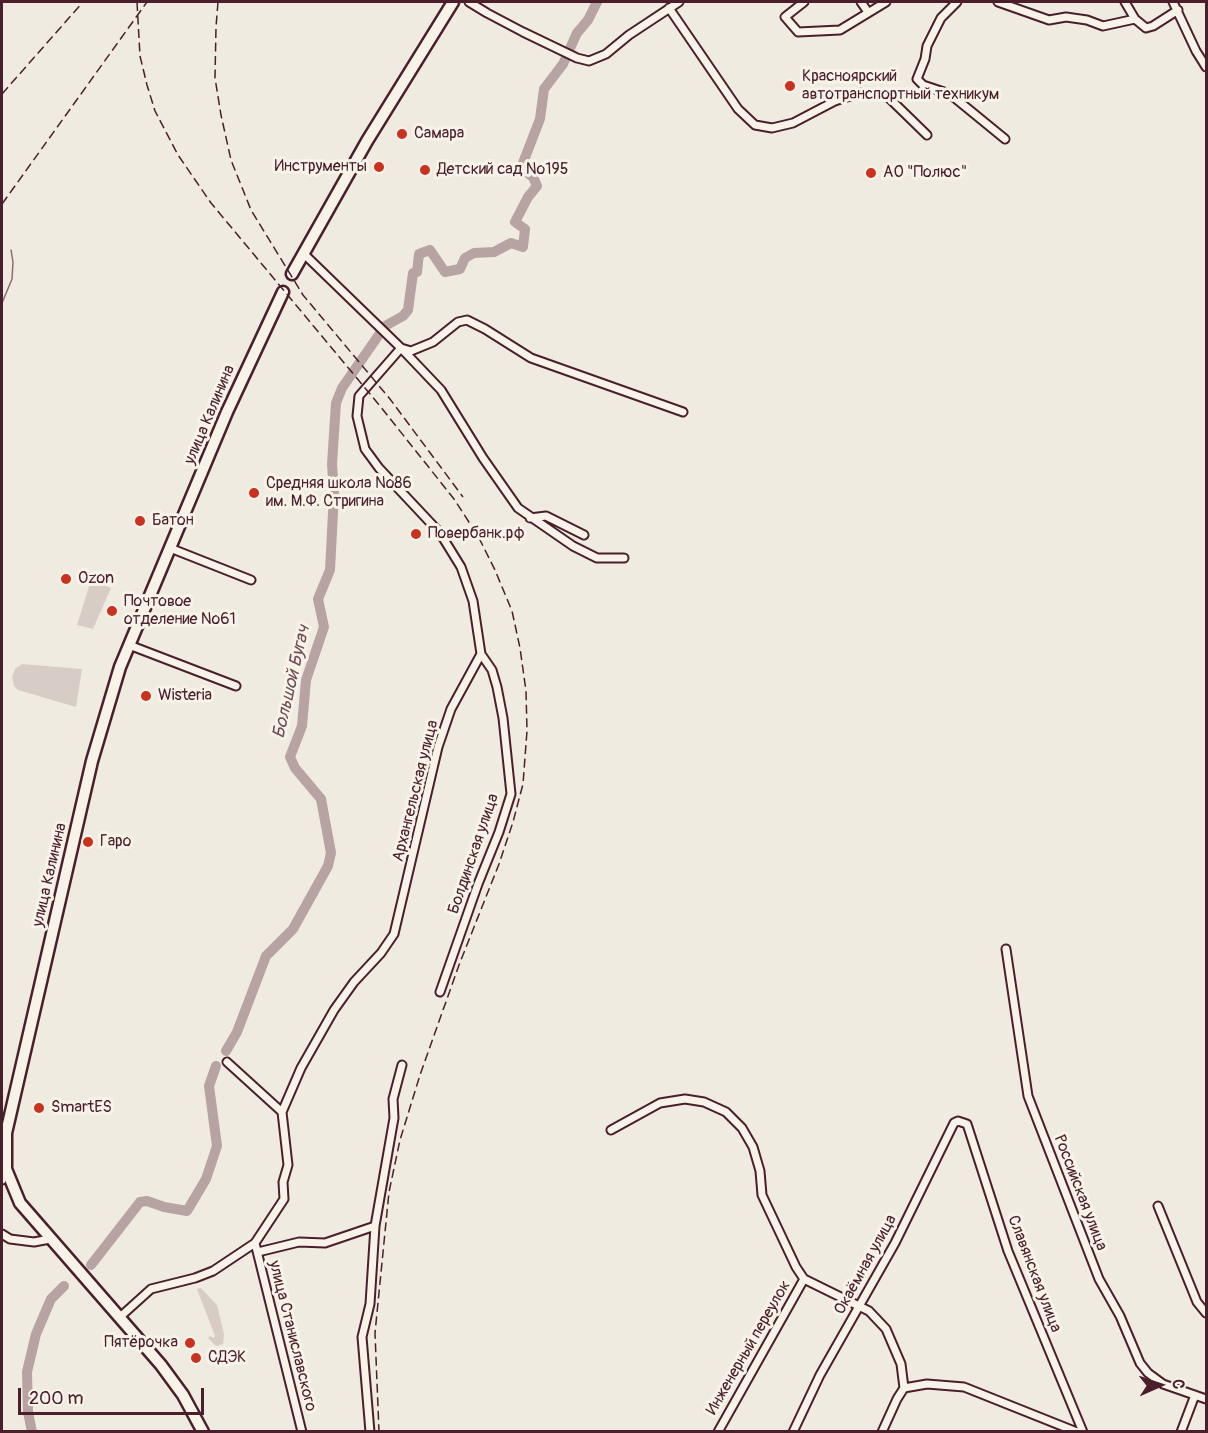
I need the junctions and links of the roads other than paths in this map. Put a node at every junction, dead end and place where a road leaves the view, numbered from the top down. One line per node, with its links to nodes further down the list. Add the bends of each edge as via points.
1 (453, 2): 18 (main road, улица Калинина)
2 (469, 2): 11 (street, via 589,61 606,54)
3 (679, 2): 11 (street)
4 (804, 2): 13 (street, via 785,17 798,32 840,30)
5 (861, 2): 13 (street)
6 (886, 2): 13 (street)
7 (957, 2): 17 (street, via 941,18 917,79 950,94)
8 (998, 2): 14 (street, via 1049,20 1066,17 1103,26)
9 (1125, 2): 14 (street)
10 (1173, 2): 12 (street)
11 (669, 8): 16 (street, via 738,109 754,125 772,128 793,123 859,93 887,96)
12 (1178, 10): 14 (street, via 1146,28); 15 (street)
13 (868, 12)
14 (1135, 19)
15 (1206, 67)
16 (927, 135)
17 (1005, 140)
18 (303, 254): 19 (street); 23 (main road, улица Калинина, via 235,393)
19 (401, 348): 20 (street, via 411,351 433,342 458,322 467,320 531,358); 21 (street, via 441,390 483,458 518,508); 27 (street, via 358,396 357,416 365,449 440,533 461,567 473,601)
20 (683, 412)
21 (530, 518): 22 (street, via 546,516); 24 (street, via 597,558)
22 (584, 535)
23 (170, 548): 25 (street); 26 (main road, улица Калинина)
24 (624, 558)
25 (250, 580)
26 (129, 645): 28 (street); 36 (main road, улица Калинина, via 104,717 82,803 17,1080)
27 (481, 654): 30 (street, Болдинская улица, via 497,687 511,794); 33 (street, Архангельская улица, via 451,709 438,747 394,934 334,1010 301,1068)
28 (236, 686)
29 (1006, 949): 49 (street, Российская улица, via 1028,1096 1099,1279 1148,1373 1163,1384)
30 (440, 992)
31 (227, 1062): 33 (street)
32 (402, 1065): 39 (street, via 393,1099 394,1118)
33 (282, 1112): 42 (street, via 288,1165 284,1199)
34 (967, 1124): 45 (street, Окаёмная улица, via 954,1123); 58 (street, Славянская улица, via 1008,1251)
35 (611, 1131): 44 (street, via 660,1103 685,1099 726,1112 753,1147 762,1195)
36 (5, 1155): 37 (street); 41 (main road, улица Калинина, via 8,1177 20,1203)
37 (2, 1180)
38 (1158, 1206): 46 (street, via 1197,1302)
39 (375, 1226): 43 (street, улица Станиславского, via 325,1244 299,1242); 53 (street, via 370,1305 362,1337)
40 (2, 1234): 41 (street, via 34,1242)
41 (50, 1239): 47 (main road, улица Калинина)
42 (255, 1243): 43 (street); 47 (street, via 213,1271 151,1289)
43 (258, 1252): 52 (street, улица Станиславского)
44 (804, 1279): 45 (street); 54 (street, Инженерный переулок)
45 (859, 1306): 48 (street, via 886,1329 901,1364); 55 (street, Окаёмная улица)
46 (1206, 1313)
47 (120, 1317): 51 (main road, улица Калинина, via 174,1382)
48 (904, 1388): 56 (street); 57 (street, via 927,1384 964,1387)
49 (1195, 1395): 50 (street, Российская улица); 59 (street)
50 (1206, 1400)
51 (203, 1431)
52 (302, 1431)
53 (370, 1431)
54 (718, 1431)
55 (793, 1431)
56 (882, 1431)
57 (1077, 1431)
58 (1083, 1431)
59 (1181, 1431)

